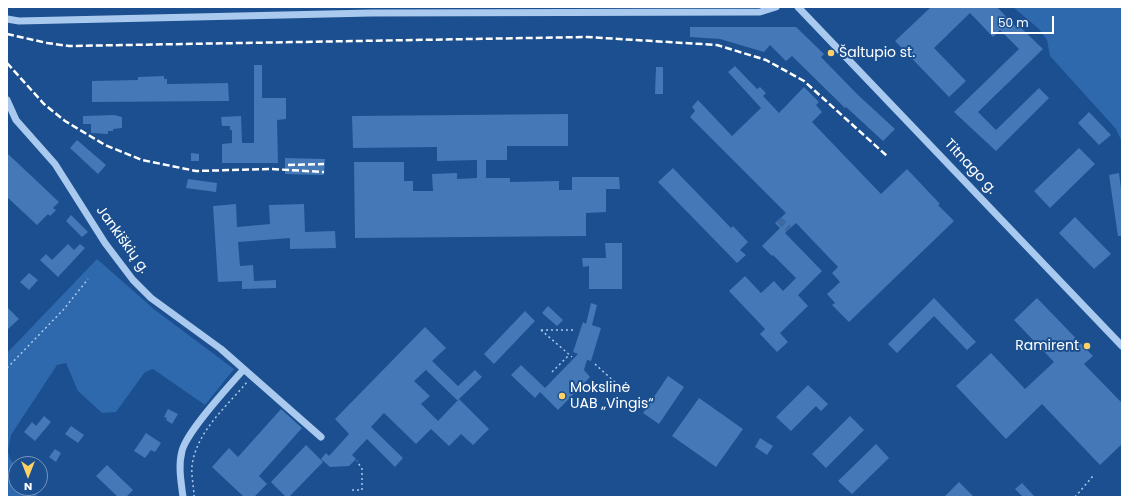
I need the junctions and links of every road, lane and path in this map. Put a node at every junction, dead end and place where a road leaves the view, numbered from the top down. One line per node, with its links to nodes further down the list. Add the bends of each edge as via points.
1 (776, 7): 3 (street, via 760,12 371,13 27,21)
2 (798, 7): 7 (street, Titnago g.)
3 (7, 19)
4 (7, 100): 12 (street, Jankiškių g., via 16,120 55,164 105,243 133,280 151,298)
5 (88, 280): 11 (path)
6 (575, 330): 8 (path, via 541,330)
7 (1122, 346)
8 (569, 355): 9 (path); 13 (path)
9 (572, 357)
10 (595, 364): 15 (path)
11 (7, 368)
12 (244, 369): 14 (street, Jankiškių g.); 20 (street, via 197,426 182,449 180,475)
13 (552, 372)
14 (253, 376): 16 (street, Jankiškių g.); 21 (path, via 204,433 198,444 192,466)
15 (617, 384)
16 (321, 437)
17 (357, 462): 19 (path, via 362,469 362,490)
18 (1093, 476): 22 (path)
19 (352, 490)
20 (183, 497)
21 (194, 497)
22 (1075, 497)

